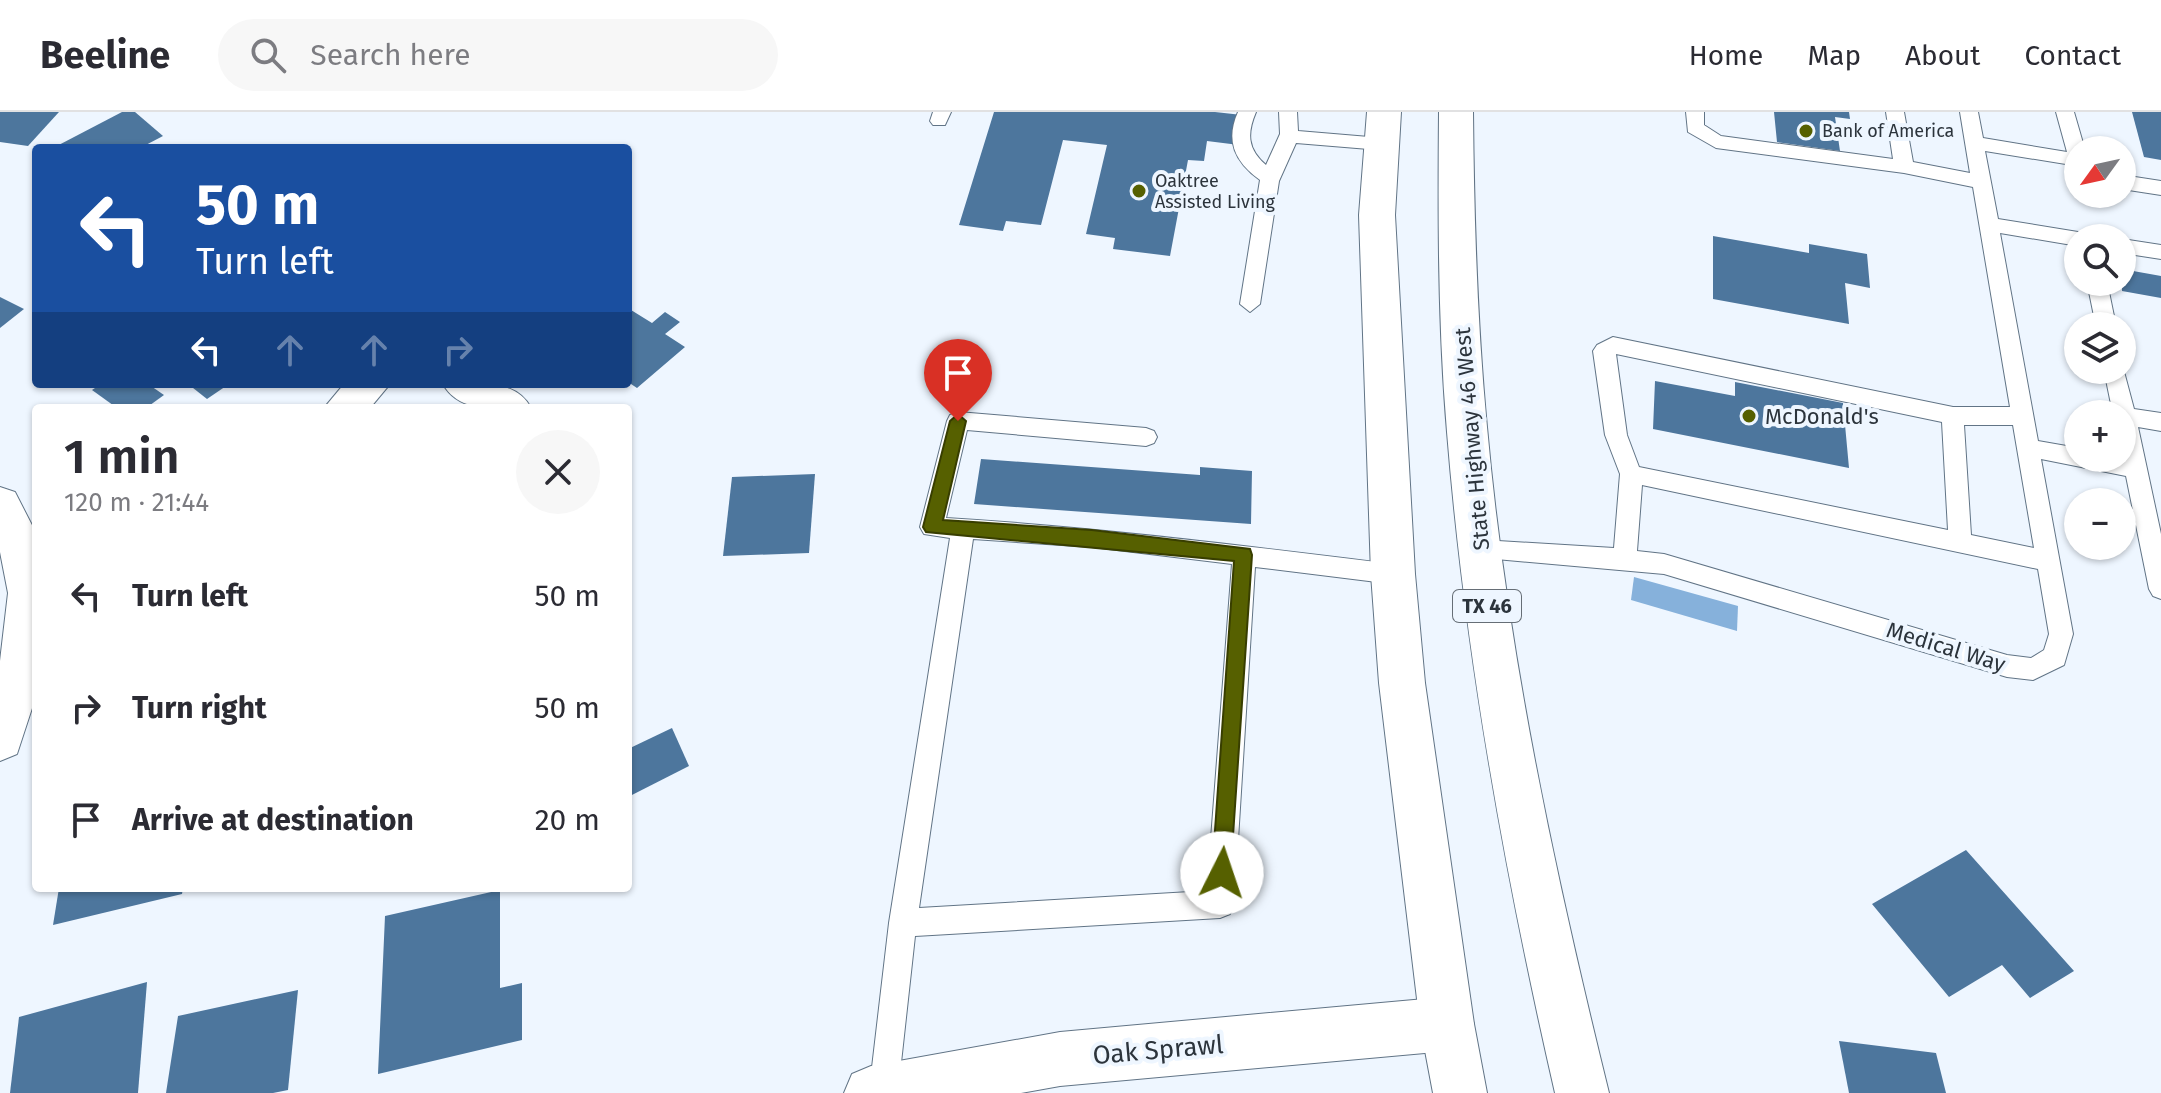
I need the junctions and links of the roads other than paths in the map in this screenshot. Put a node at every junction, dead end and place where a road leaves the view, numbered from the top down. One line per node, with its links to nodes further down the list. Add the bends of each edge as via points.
1 (1247, 112): 16 (lane, via 1239,141 1242,154)
2 (1288, 112): 9 (lane)
3 (1456, 112): 42 (main road, State Highway 46 West / TX 46, via 1456,246 1471,473)
4 (1695, 112): 13 (lane, via 1695,128 1716,142)
5 (1895, 112): 13 (lane)
6 (1969, 112): 11 (lane, Medical Way)
7 (2065, 112): 10 (lane)
8 (1382, 128): 9 (lane); 46 (main road, via 1377,215)
9 (1288, 136): 16 (lane)
10 (2072, 136)
11 (1975, 143): 12 (lane); 17 (lane, Medical Way)
12 (2064, 156)
13 (1904, 167): 17 (lane)
14 (2136, 168): 15 (lane)
15 (2161, 171)
16 (1270, 178): 24 (lane)
17 (1981, 182): 20 (lane, Medical Way)
18 (2136, 184): 19 (lane)
19 (2161, 188)
20 (1989, 224): 21 (lane); 30 (lane, Medical Way)
21 (2064, 237)
22 (2136, 248): 23 (lane)
23 (2161, 252)
24 (1250, 304)
25 (366, 388): 27 (main road)
26 (471, 388): 28 (main road)
27 (348, 404)
28 (503, 404)
29 (1953, 416): 30 (lane); 37 (lane, via 1613,345 1604,351 1616,435); 41 (lane)
30 (2023, 416): 34 (lane, Medical Way)
31 (2136, 418): 32 (lane)
32 (2161, 422)
33 (1146, 437): 40 (lane, via 958,421 932,527)
34 (2028, 448): 35 (lane); 45 (lane, Medical Way)
35 (2064, 455)
36 (2136, 469): 39 (lane)
37 (1631, 474): 41 (lane); 44 (lane)
38 (0, 504): 48 (main road, via 26,560)
39 (2154, 523): 47 (lane)
40 (963, 529): 43 (lane); 51 (lane)
41 (1960, 542): 45 (lane)
42 (1482, 550): 44 (lane, Medical Way); 55 (main road, State Highway 46 West / TX 46, via 1513,764)
43 (1244, 555): 46 (lane); 51 (lane, via 1220,904)
44 (1625, 558): 45 (lane, Medical Way, via 1702,573 2019,669 2046,665 2060,647)
45 (2048, 561)
46 (1393, 574): 52 (main road, via 1402,683)
47 (2161, 589)
48 (32, 594)
49 (32, 629): 50 (main road)
50 (0, 739)
51 (903, 923): 53 (lane)
52 (1447, 1024): 53 (main road, Oak Sprawl, via 1060,1059); 54 (main road)
53 (877, 1092)
54 (1460, 1093)
55 (1582, 1093)

